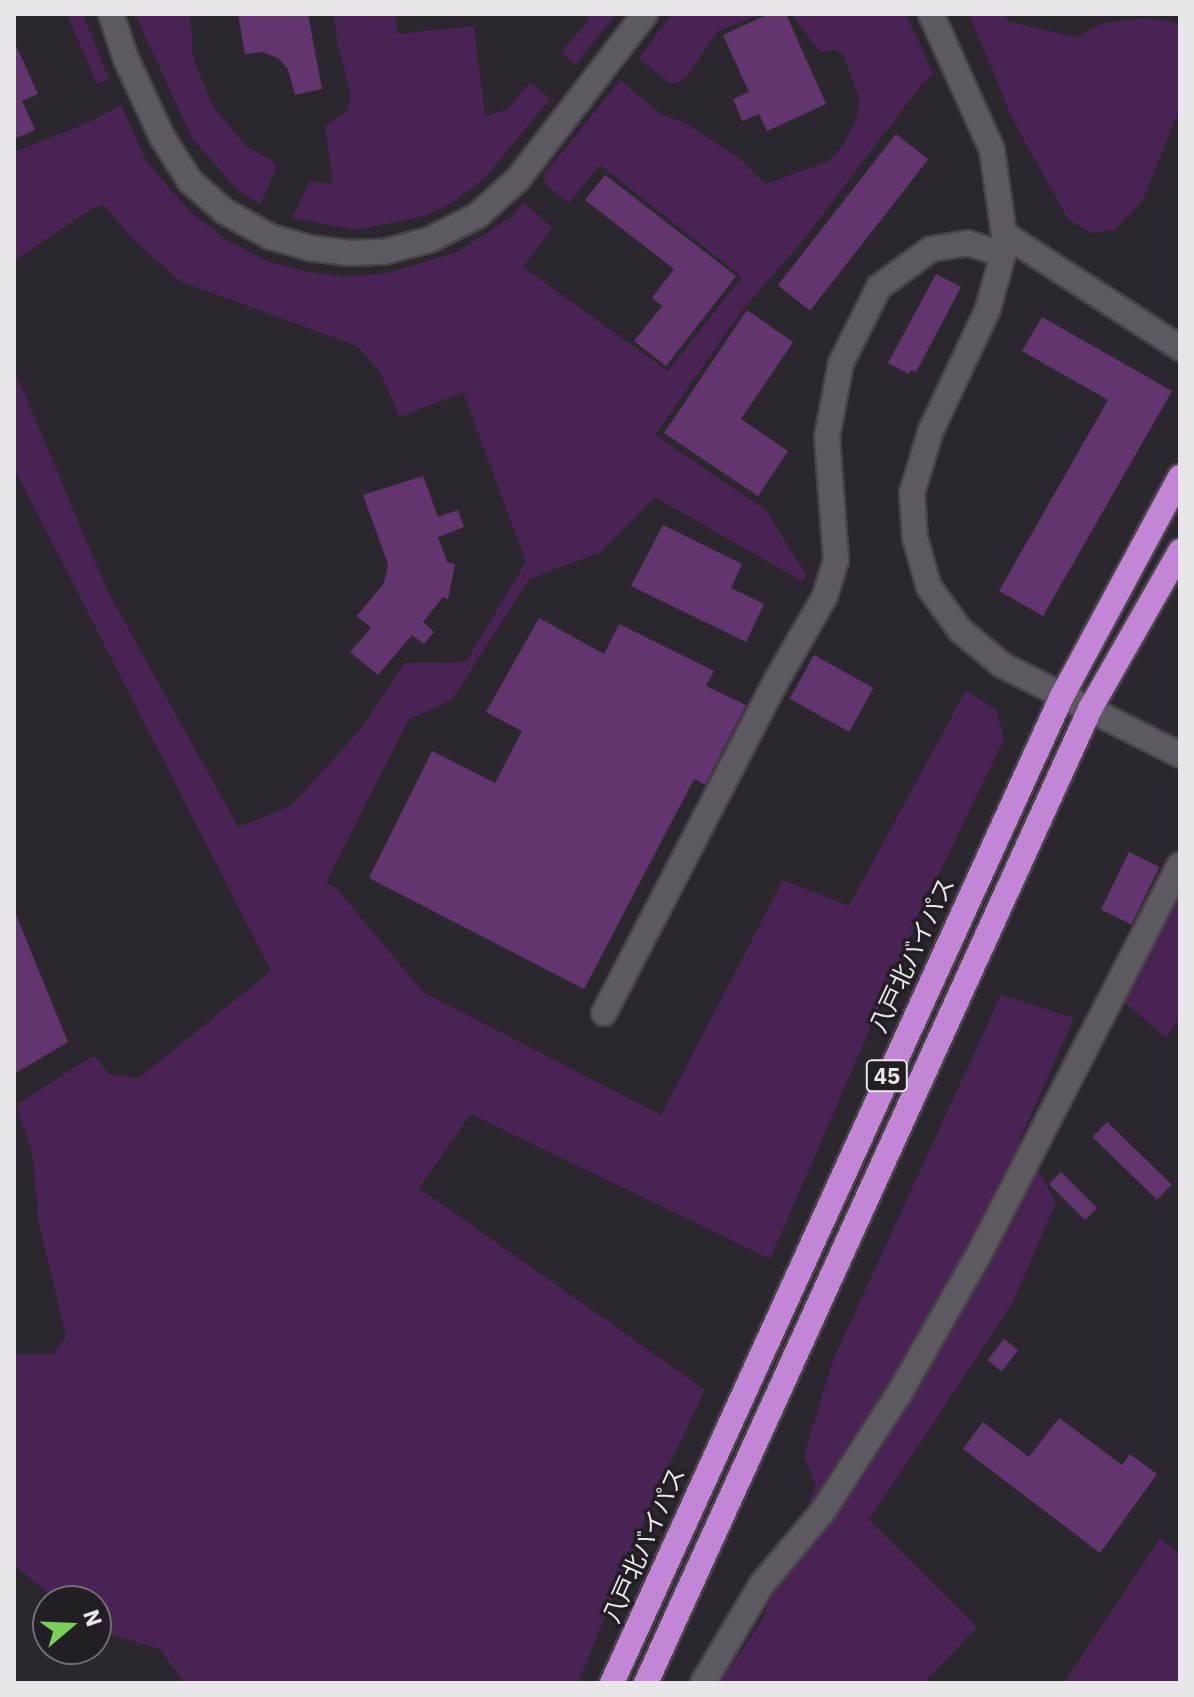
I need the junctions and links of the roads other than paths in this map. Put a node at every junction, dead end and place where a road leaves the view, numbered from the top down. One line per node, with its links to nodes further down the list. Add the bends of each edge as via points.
1 (111, 14): 2 (street, via 162,137 190,181 224,211 271,237 348,253 383,252 429,240 477,216 518,179)
2 (645, 14)
3 (931, 14): 4 (street, via 992,150)
4 (1004, 244): 5 (street); 8 (street, via 988,309 931,430 912,493 915,538 929,587 960,630 1002,665); 12 (street, via 931,249 879,287 841,363 827,437 836,560 825,596)
5 (1180, 348)
6 (1180, 477): 8 (highway, 八戸北バイパス / 45)
7 (1180, 551): 9 (highway, 45)
8 (1062, 696): 9 (street); 13 (highway, 八戸北バイパス / 45)
9 (1090, 709): 10 (street); 14 (highway, 45)
10 (1180, 755)
11 (1180, 865): 15 (street, via 978,1256 900,1392 823,1511 762,1584)
12 (604, 1013)
13 (612, 1683)
14 (646, 1683)
15 (703, 1683)

